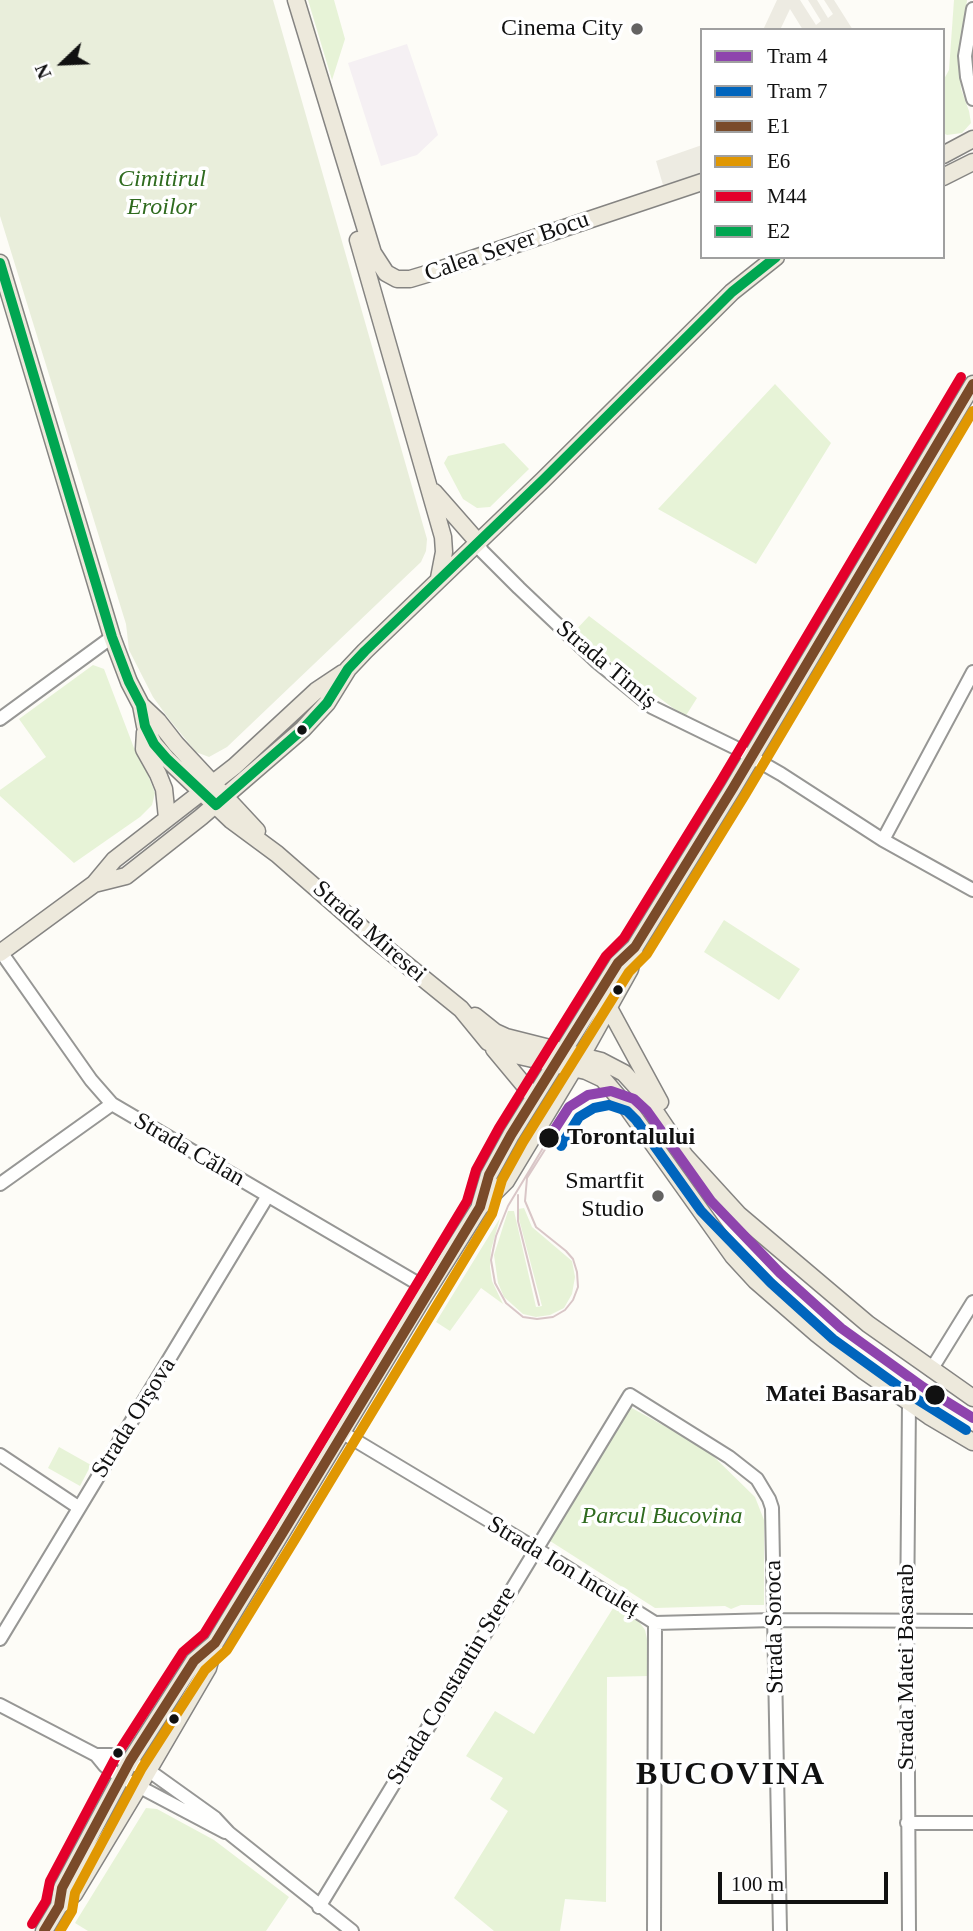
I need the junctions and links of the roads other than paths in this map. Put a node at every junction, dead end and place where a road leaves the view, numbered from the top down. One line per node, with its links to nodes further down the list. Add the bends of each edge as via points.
1 (288, 0): 14 (main road)
2 (296, 0): 13 (main road, Calea Sever Bocu, via 373,253 386,273)
3 (973, 9): 4 (street, via 965,47)
4 (970, 67): 5 (street, via 967,77)
5 (973, 99)
6 (972, 137): 7 (main road)
7 (945, 154)
8 (973, 162): 9 (main road)
9 (945, 176)
10 (700, 182): 13 (main road, Calea Sever Bocu, via 430,273)
11 (773, 259): 17 (main road, via 732,292)
12 (0, 263): 19 (main road)
13 (397, 279): 14 (main road)
14 (379, 307): 16 (main road)
15 (973, 384): 25 (main road)
16 (428, 481): 17 (main road); 18 (main road, via 444,546)
17 (477, 541): 18 (main road); 25 (street, Strada Timiș, via 509,579 652,707)
18 (439, 578): 20 (main road)
19 (113, 636): 22 (main road); 23 (street)
20 (348, 669): 26 (main road, via 316,691); 27 (main road, via 327,703 303,729)
21 (973, 672): 29 (street)
22 (141, 705): 24 (main road); 26 (main road)
23 (0, 719)
24 (145, 726): 26 (main road, via 167,759); 28 (main road, via 144,749 164,789)
25 (752, 757): 29 (street, Strada Timiș); 32 (main road)
26 (207, 787): 27 (main road, Strada Miresei); 28 (main road)
27 (221, 801): 30 (main road, via 126,876); 35 (main road, Strada Miresei, via 371,936)
28 (167, 818): 30 (main road, via 114,860)
29 (883, 839): 31 (street, Strada Timiș)
30 (94, 884): 33 (main road)
31 (973, 890)
32 (635, 947): 34 (main road, via 630,969); 37 (main road, via 618,963)
33 (1, 953): 40 (street, Strada Călan)
34 (609, 1008): 38 (main road); 41 (main road, via 661,1104)
35 (461, 1009): 36 (main road, Strada Miresei); 37 (main road, Strada Miresei, via 495,1032)
36 (488, 1042): 37 (main road, Strada Miresei, via 515,1055); 39 (main road)
37 (559, 1058): 38 (main road, Strada Miresei); 39 (main road)
38 (578, 1062): 41 (main road, via 601,1061 630,1078); 44 (main road, via 506,1181); 50 (main road, via 612,1088 721,1240 756,1281 832,1346)
39 (534, 1097): 44 (main road, via 489,1175)
40 (112, 1104): 42 (street); 43 (street, Strada Călan)
41 (676, 1144): 47 (main road, via 748,1222 845,1306)
42 (0, 1184)
43 (267, 1197): 45 (street, Strada Călan); 54 (street, Strada Orșova)
44 (480, 1207): 45 (main road)
45 (429, 1290): 51 (main road)
46 (972, 1305): 47 (street)
47 (931, 1370): 49 (main road)
48 (630, 1395): 55 (street, Strada Constantin Stere); 56 (street, Strada Soroca, via 729,1457 763,1488 772,1508)
49 (973, 1398)
50 (909, 1402): 52 (main road); 57 (street, Strada Matei Basarab)
51 (344, 1433): 55 (street, Strada Ion Inculeț); 61 (main road)
52 (973, 1442)
53 (0, 1455): 54 (street)
54 (78, 1507): 60 (street, Strada Orșova)
55 (535, 1549): 59 (street, Strada Ion Inculeț); 72 (street, Strada Constantin Stere)
56 (775, 1620): 57 (street, Strada Ion Inculeț); 59 (street, Strada Ion Inculeț); 76 (street, Strada Soroca)
57 (906, 1620): 58 (street, Strada Ion Inculeț); 68 (street, Strada Matei Basarab)
58 (973, 1621)
59 (655, 1623): 75 (street)
60 (0, 1639)
61 (215, 1643): 64 (main road, via 194,1661); 65 (main road, via 208,1668)
62 (0, 1705): 63 (street)
63 (96, 1755): 64 (street); 66 (street)
64 (130, 1761): 65 (street); 66 (main road)
65 (148, 1770): 67 (main road); 70 (street)
66 (121, 1777): 67 (street); 71 (main road, via 62,1888)
67 (139, 1786): 70 (street); 71 (main road, via 74,1894)
68 (907, 1823): 69 (street); 77 (street, Strada Matei Basarab)
69 (973, 1823)
70 (229, 1833): 72 (street)
71 (59, 1906): 73 (main road)
72 (319, 1907): 74 (street)
73 (44, 1931)
74 (352, 1931)
75 (654, 1931)
76 (780, 1931)
77 (909, 1931)

